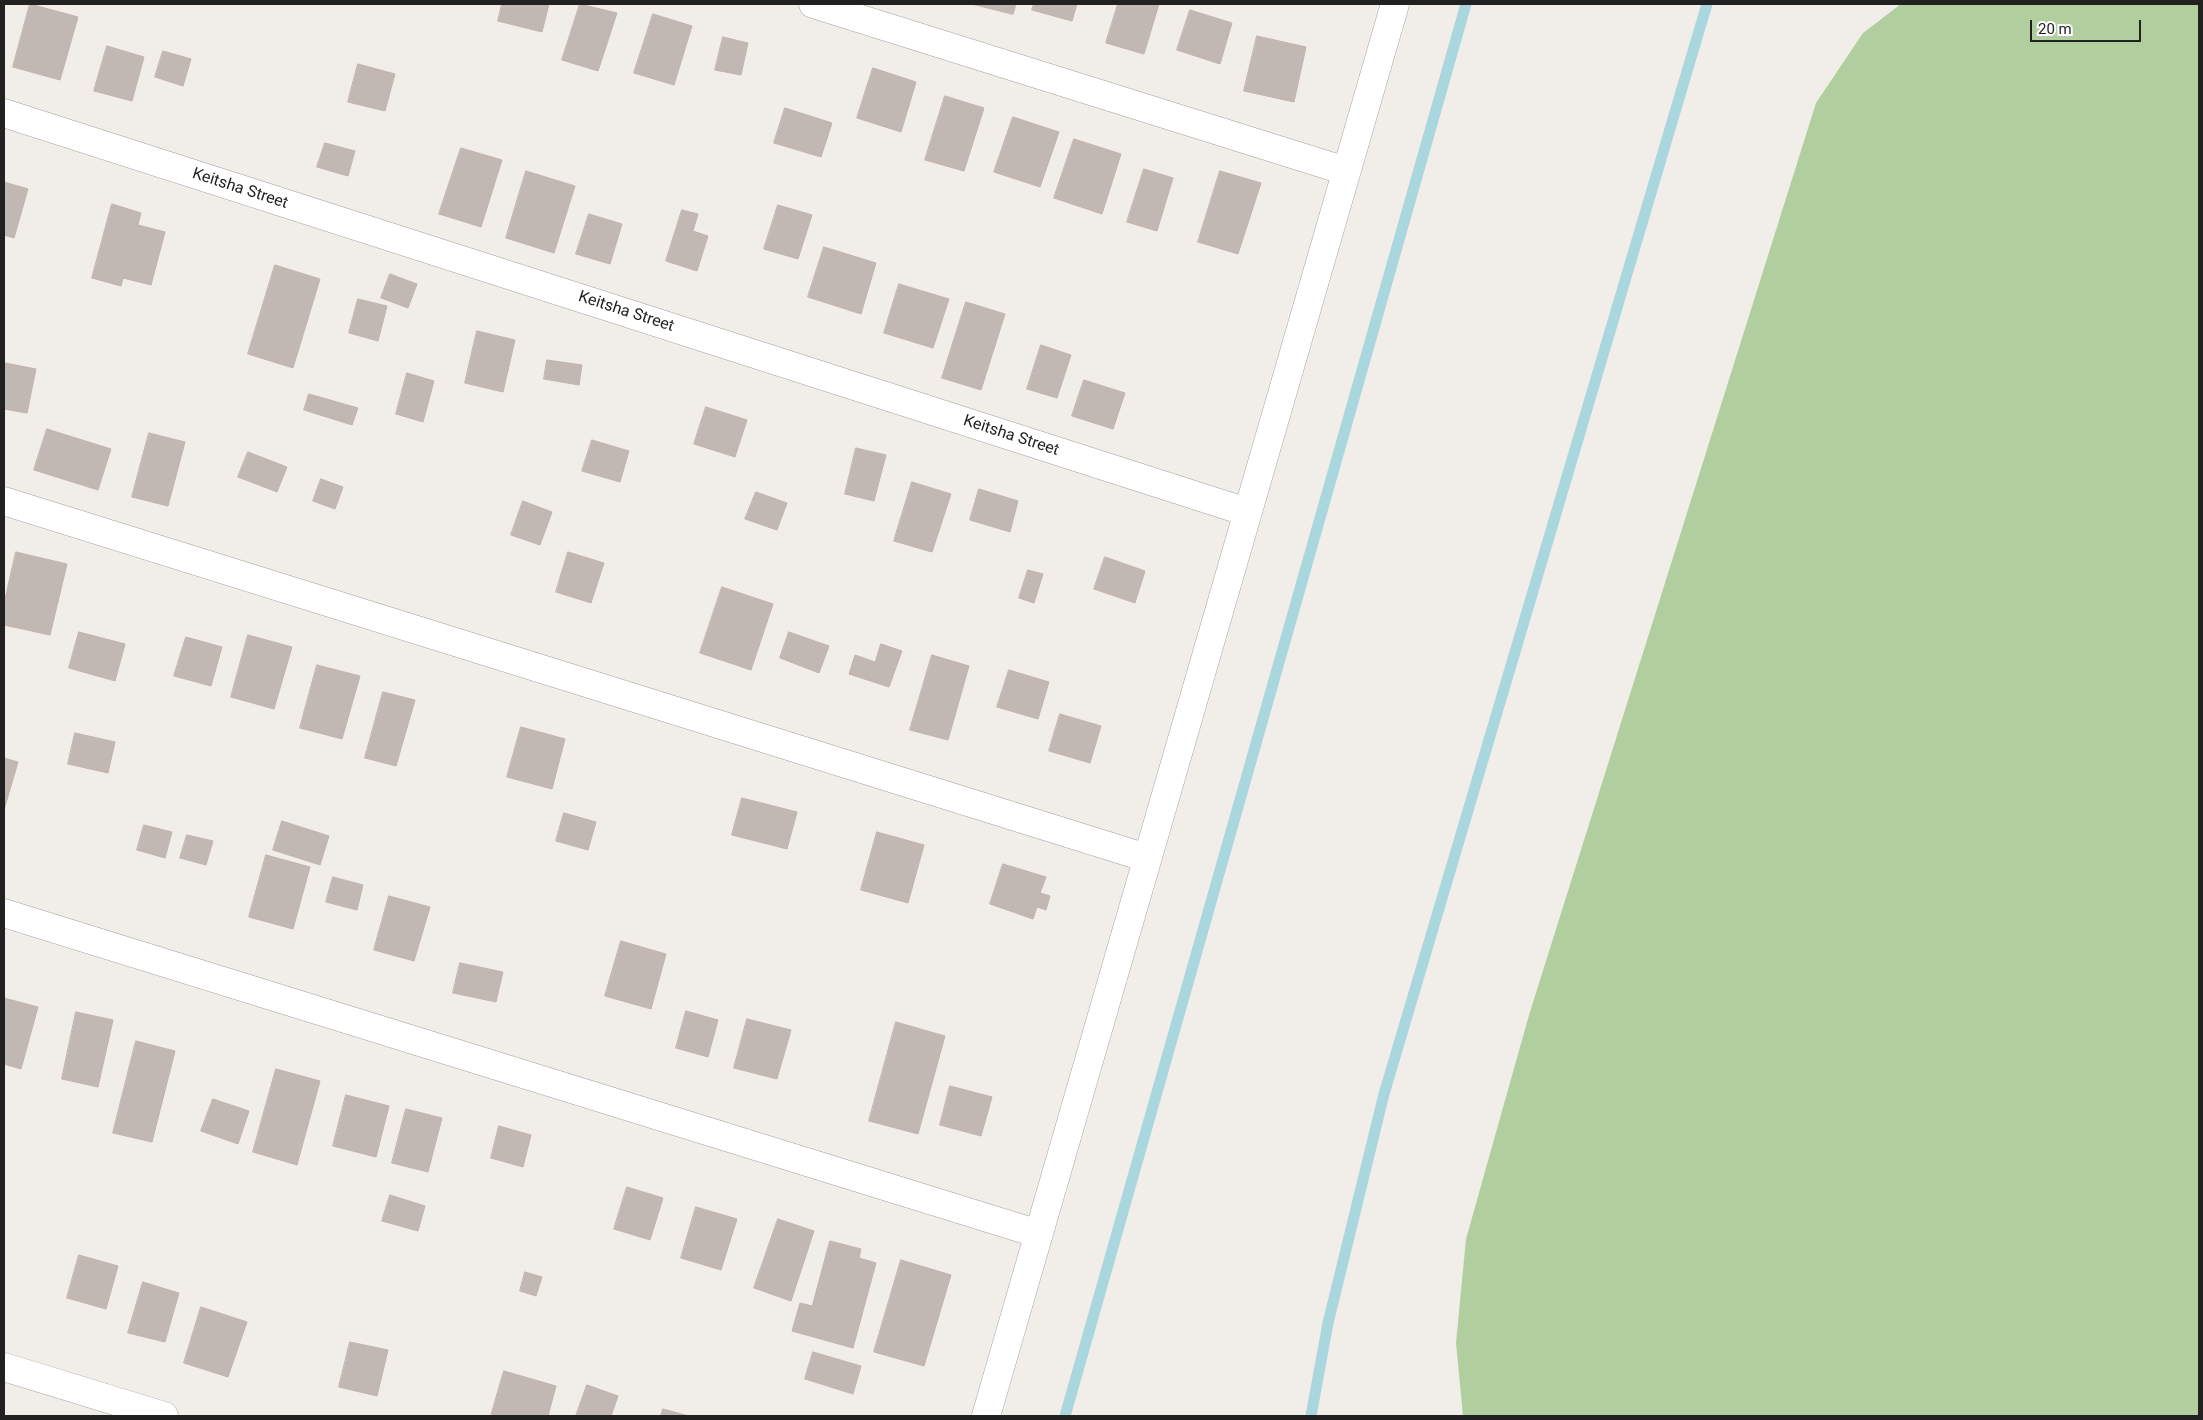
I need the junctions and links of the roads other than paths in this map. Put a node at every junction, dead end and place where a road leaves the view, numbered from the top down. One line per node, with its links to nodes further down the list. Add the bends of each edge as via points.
1 (813, 4): 4 (street)
2 (1394, 4): 4 (street)
3 (4, 113): 6 (street, Keitsha Street)
4 (1346, 171): 6 (street)
5 (4, 501): 7 (street)
6 (1247, 512): 7 (street)
7 (1148, 858): 9 (street)
8 (4, 913): 9 (street)
9 (1039, 1234): 12 (street)
10 (4, 1367): 11 (street)
11 (164, 1416)
12 (986, 1416)

